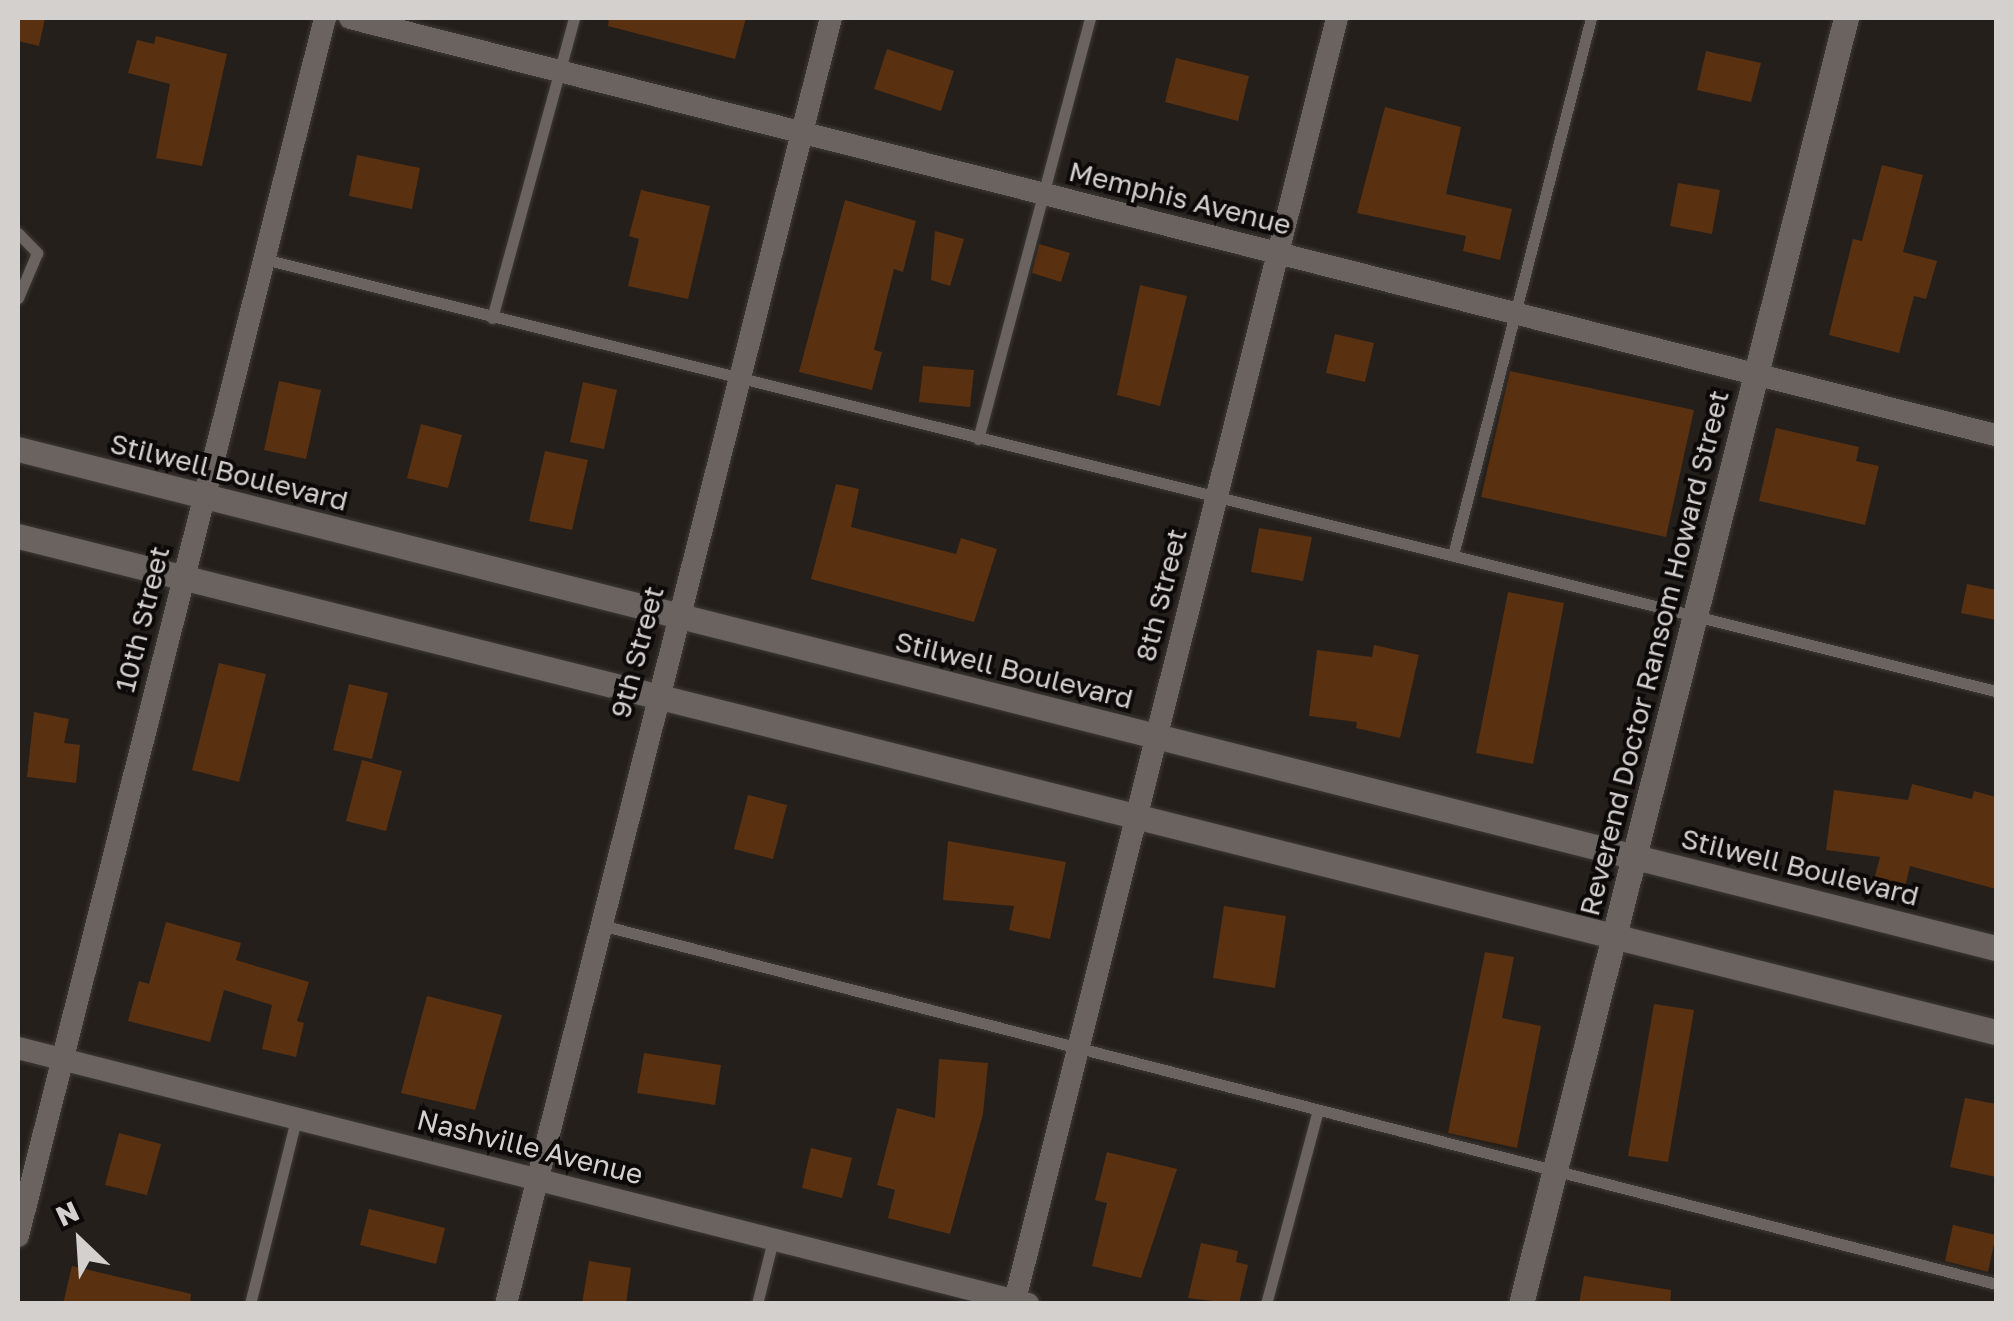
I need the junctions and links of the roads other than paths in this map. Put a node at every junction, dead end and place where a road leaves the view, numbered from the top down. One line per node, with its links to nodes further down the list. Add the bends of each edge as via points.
1 (325, 18): 14 (street, 10th Street)
2 (350, 18): 9 (street, Memphis Avenue)
3 (574, 18): 9 (lane)
4 (831, 18): 10 (street, 9th Street)
5 (1090, 18): 11 (lane)
6 (1337, 18): 13 (street, 8th Street)
7 (1591, 18): 16 (lane)
8 (1846, 18): 18 (main road, Reverend Doctor Ransom Howard Street)
9 (560, 72): 10 (street, Memphis Avenue); 17 (lane)
10 (802, 134): 11 (street, Memphis Avenue); 19 (street, 9th Street)
11 (1044, 196): 13 (street, Memphis Avenue); 21 (lane)
12 (18, 234): 15 (lane, via 37,253)
13 (1278, 252): 16 (street, Memphis Avenue); 24 (street, 8th Street)
14 (264, 260): 17 (lane); 23 (street, 10th Street)
15 (18, 298)
16 (1519, 312): 18 (street, Memphis Avenue); 26 (lane)
17 (492, 318): 19 (lane)
18 (1755, 376): 20 (street, Memphis Avenue); 28 (main road, Reverend Doctor Ransom Howard Street)
19 (740, 380): 21 (lane); 29 (street, 9th Street)
20 (1996, 435)
21 (978, 439): 24 (lane)
22 (18, 449): 23 (main road, Stilwell Boulevard)
23 (204, 497): 27 (street, 10th Street); 29 (main road, Stilwell Boulevard)
24 (1216, 498): 26 (lane); 32 (street, 8th Street)
25 (18, 536): 27 (main road)
26 (1452, 556): 28 (lane)
27 (185, 576): 31 (main road); 41 (street, 10th Street)
28 (1693, 615): 30 (lane); 34 (main road, Reverend Doctor Ransom Howard Street)
29 (678, 617): 31 (street, 9th Street); 32 (main road, Stilwell Boulevard)
30 (1996, 691)
31 (657, 695): 33 (main road); 35 (street, 9th Street)
32 (1156, 736): 33 (street, 8th Street); 34 (main road, Stilwell Boulevard)
33 (1136, 815): 36 (main road); 40 (street, 8th Street)
34 (1632, 856): 36 (main road, Reverend Doctor Ransom Howard Street); 37 (main road, Stilwell Boulevard)
35 (598, 924): 40 (lane); 45 (street, 9th Street)
36 (1614, 935): 38 (main road); 44 (main road, Reverend Doctor Ransom Howard Street)
37 (1996, 948)
38 (1996, 1032)
39 (18, 1048): 41 (street, Nashville Avenue)
40 (1078, 1052): 42 (lane); 49 (street, 8th Street)
41 (62, 1060): 43 (street, Nashville Avenue); 46 (street, 10th Street)
42 (1317, 1114): 44 (lane); 53 (lane)
43 (296, 1120): 45 (street, Nashville Avenue); 50 (lane)
44 (1554, 1174): 48 (lane); 54 (main road, Reverend Doctor Ransom Howard Street)
45 (536, 1179): 47 (street, Nashville Avenue); 51 (street, 9th Street)
46 (18, 1236)
47 (774, 1239): 49 (street, Nashville Avenue); 52 (lane)
48 (1996, 1284)
49 (1019, 1302)
50 (250, 1304)
51 (506, 1304)
52 (758, 1304)
53 (1266, 1304)
54 (1521, 1304)

